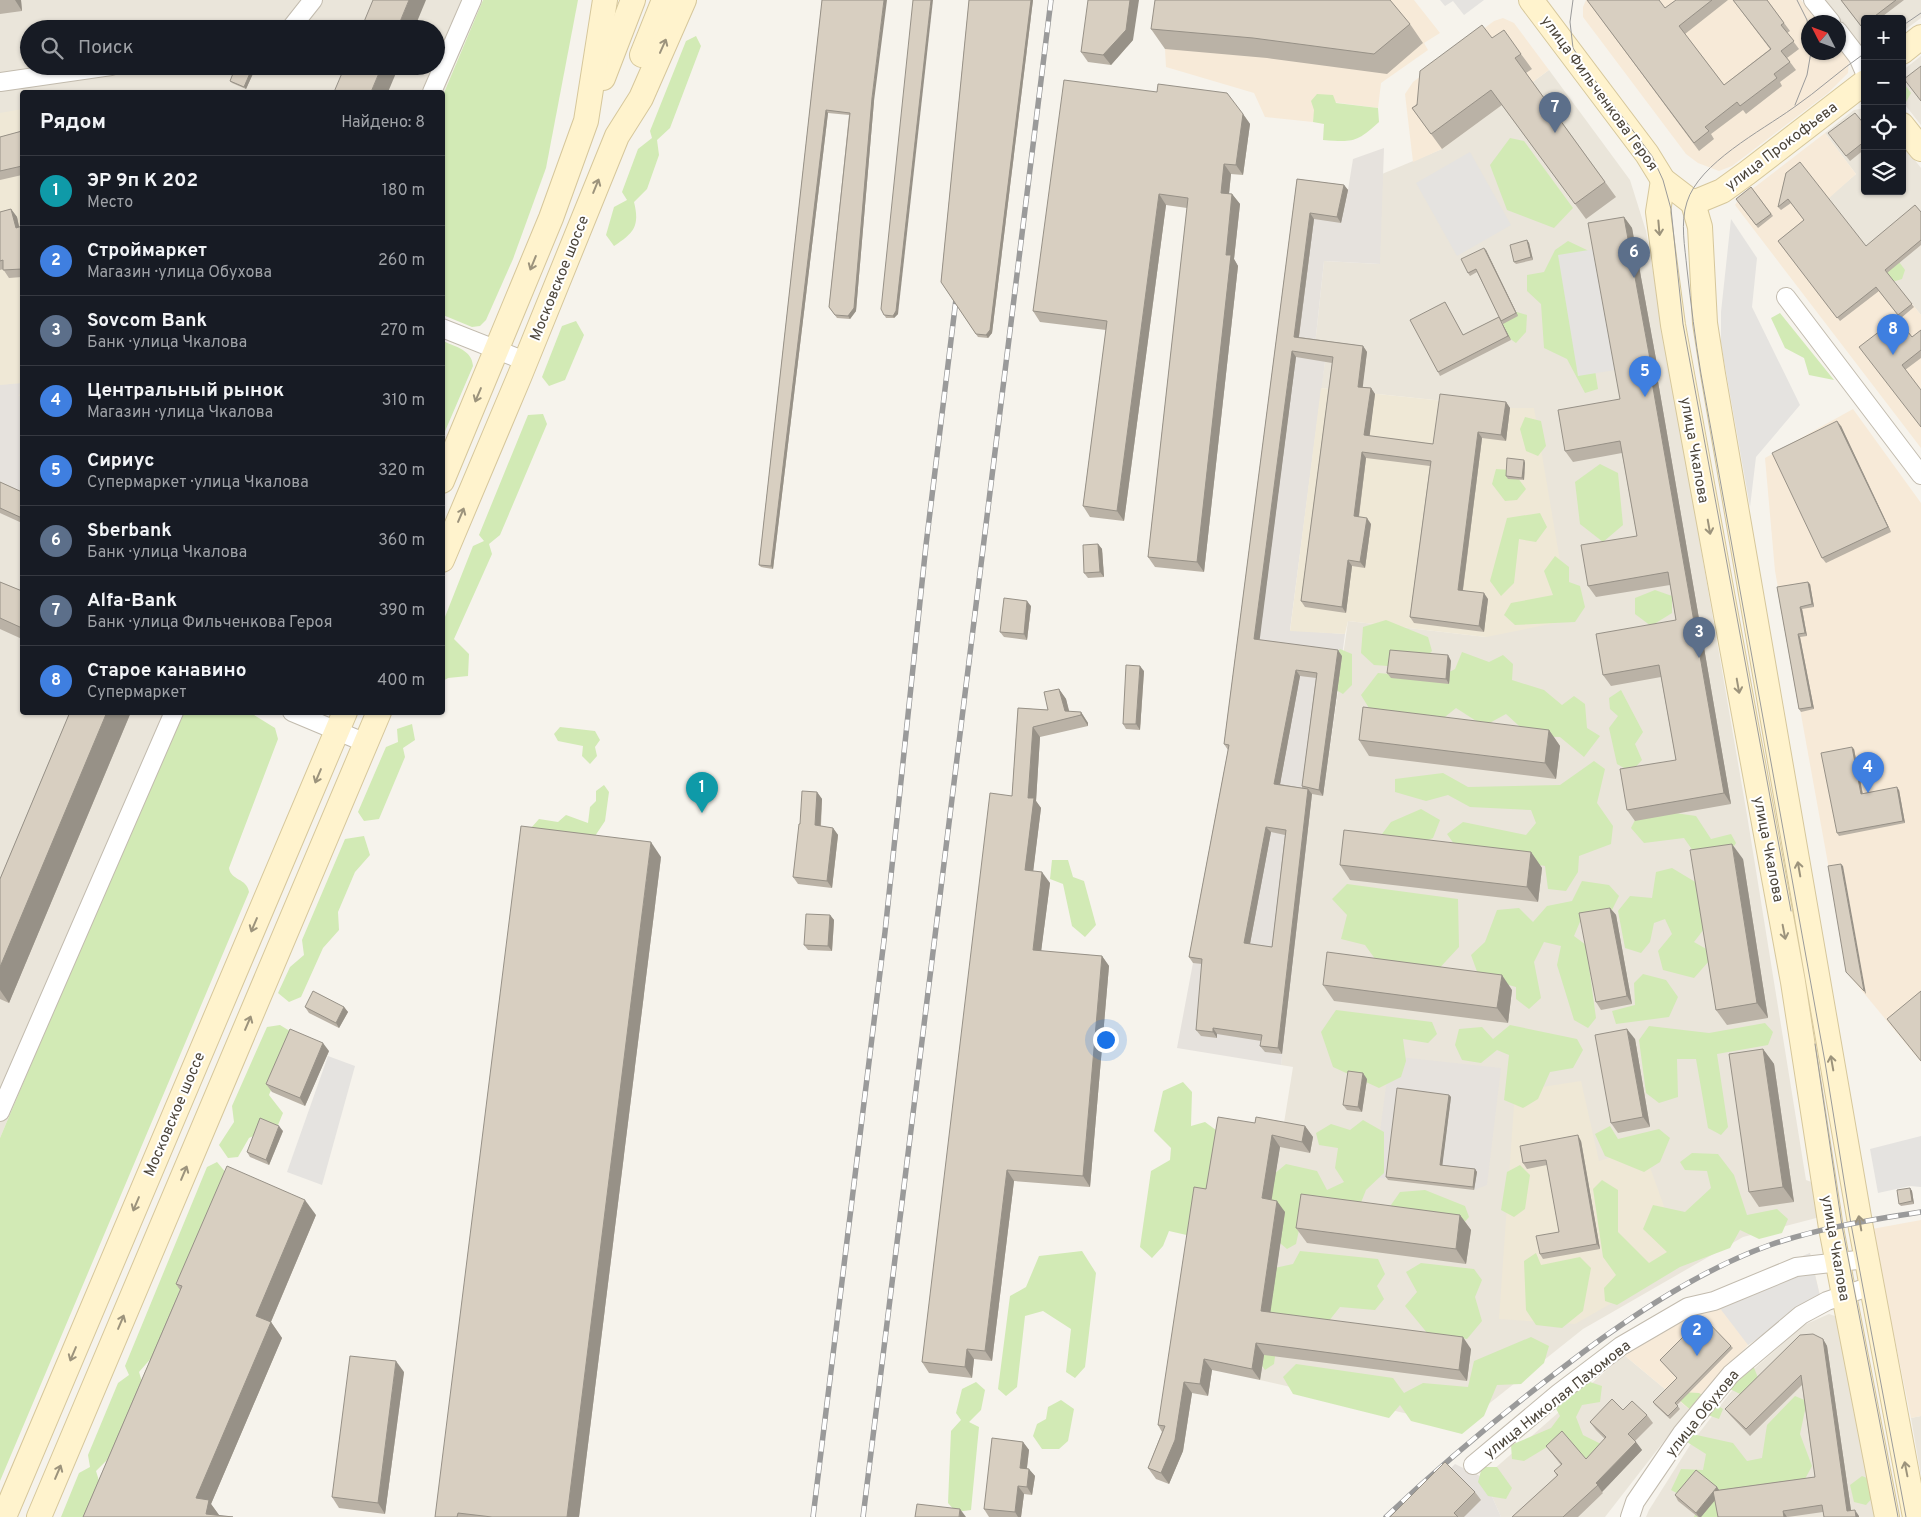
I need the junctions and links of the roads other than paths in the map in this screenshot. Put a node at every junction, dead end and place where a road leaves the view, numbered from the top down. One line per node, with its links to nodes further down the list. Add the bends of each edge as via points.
1 (313, 0): 10 (street)
2 (472, 0): 14 (street)
3 (605, 0): 21 (main road, Московское шоссе)
4 (633, 0): 21 (main road)
5 (664, 0): 23 (main road, via 627,95)
6 (684, 0): 23 (main road, Московское шоссе, one-way to 6, via 641,98)
7 (1814, 0): 9 (street)
8 (1537, 2): 25 (main road, улица Фильченкова Героя)
9 (1826, 15)
10 (297, 20)
11 (1921, 37): 13 (main road)
12 (1846, 42): 15 (street)
13 (1906, 49)
14 (445, 62)
15 (1861, 64)
16 (49, 75): 18 (street)
17 (439, 75): 20 (street)
18 (0, 82)
19 (1861, 85): 26 (main road, улица Прокофьева, via 1722,191)
20 (433, 90)
21 (586, 121): 29 (main road, Московское шоссе, one-way to 29, via 551,218)
22 (1906, 130): 24 (main road)
23 (617, 136): 30 (main road, Московское шоссе, one-way to 23)
24 (1921, 149)
25 (1663, 180): 26 (main road, улица Фильченкова Героя); 41 (main road, улица Чкалова, one-way to 41, via 1658,212 1673,325 1793,982)
26 (1693, 203): 40 (main road, улица Чкалова, one-way to 26, via 1713,374 1705,323 1700,227)
27 (1786, 297): 32 (street)
28 (445, 329): 29 (street)
29 (497, 350): 30 (street); 31 (main road, Московское шоссе, one-way to 31)
30 (525, 361): 33 (main road, Московское шоссе, one-way to 30)
31 (445, 474)
32 (1921, 475)
33 (445, 553)
34 (173, 715): 39 (street)
35 (307, 715): 37 (street)
36 (378, 715): 38 (main road)
37 (341, 722): 38 (street); 45 (main road, Московское шоссе, one-way to 45)
38 (366, 743): 46 (main road, one-way to 38)
39 (0, 1112)
40 (1866, 1259): 41 (street, улица Николая Пахомова); 42 (main road, улица Чкалова)
41 (1838, 1262): 43 (main road, улица Чкалова); 44 (street, улица Николая Пахомова, via 1796,1267 1714,1301 1688,1307 1621,1346)
42 (1871, 1286): 43 (street, улица Обухова); 49 (main road, улица Чкалова, one-way to 42)
43 (1844, 1295): 47 (street, улица Обухова, via 1801,1315 1731,1374 1682,1433 1635,1502); 48 (main road, улица Чкалова)
44 (1473, 1465)
45 (4, 1517)
46 (39, 1517)
47 (1630, 1517)
48 (1887, 1517)
49 (1915, 1517)

